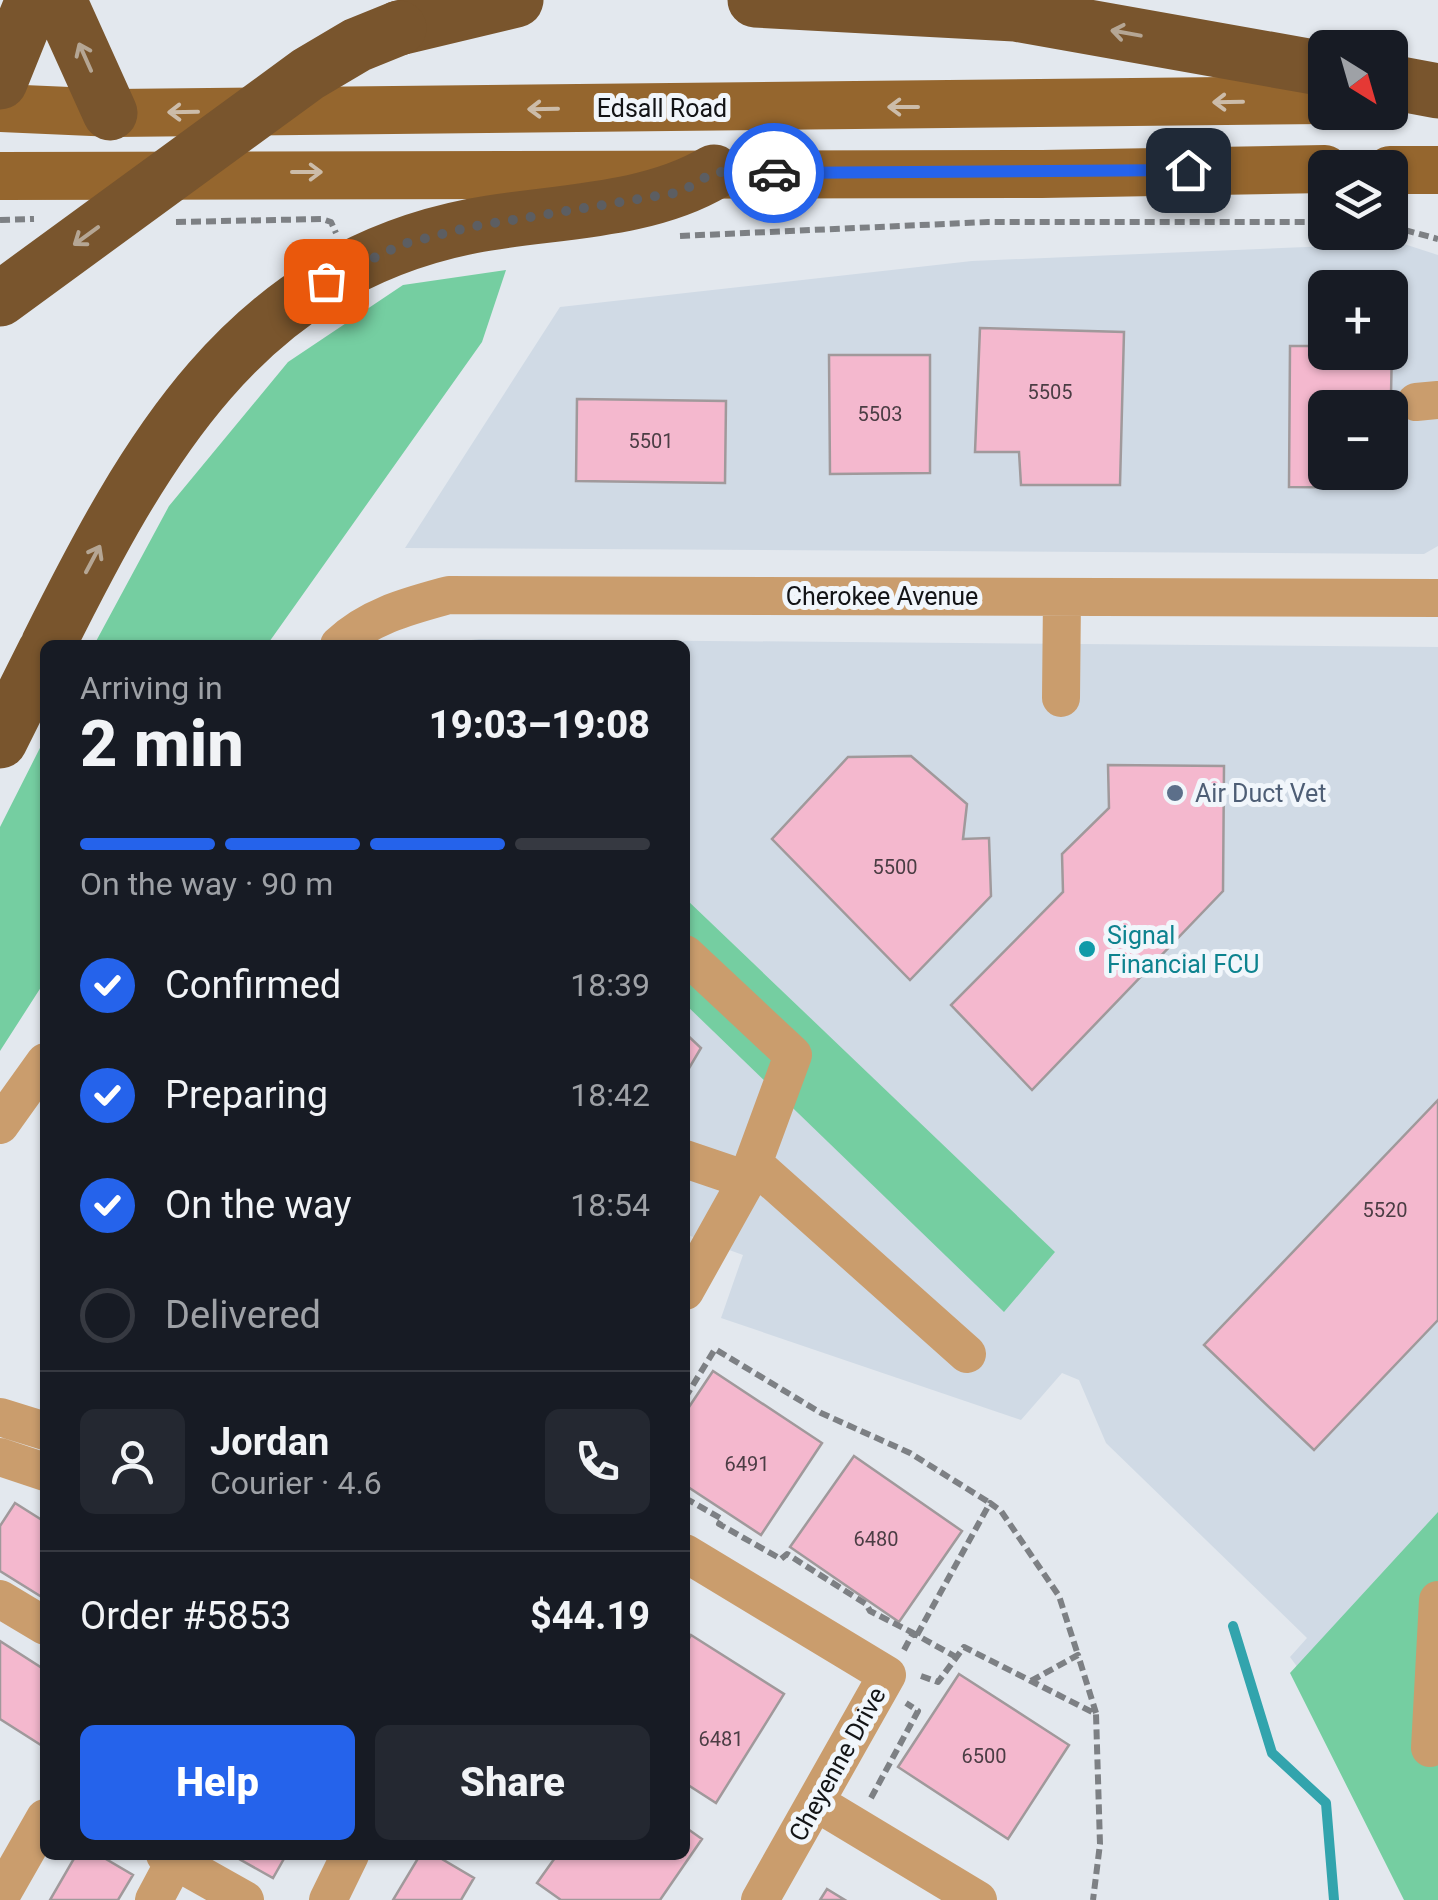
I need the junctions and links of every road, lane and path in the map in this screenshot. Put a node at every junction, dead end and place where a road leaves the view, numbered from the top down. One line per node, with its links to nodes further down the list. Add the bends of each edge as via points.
1 (33, 0): 6 (highway)
2 (59, 0): 12 (highway, one-way to 2)
3 (516, 0): 20 (highway, one-way to 20, bridge, via 357,45)
4 (755, 0): 5 (highway, one-way to 4, via 1015,14)
5 (1308, 66)
6 (0, 82)
7 (1408, 86): 8 (highway)
8 (1438, 94): 9 (main road)
9 (1408, 97)
10 (1308, 100): 12 (main road, Edsall Road, one-way to 12)
11 (0, 108): 12 (main road, Edsall Road)
12 (110, 113)
13 (1308, 169): 16 (main road)
14 (1408, 170): 15 (main road)
15 (1438, 170)
16 (714, 172): 17 (main road, one-way to 16); 23 (highway, one-way to 16, via 178,416 220,364 302,294 403,244 681,192)
17 (0, 176)
18 (1408, 230): 19 (path)
19 (1438, 238)
20 (0, 299)
21 (1062, 597): 22 (street, Cherokee Avenue); 24 (street, Cherokee Avenue, via 449,595 400,608); 26 (street)
22 (1438, 598)
23 (50, 640)
24 (353, 640)
25 (40, 660): 27 (highway)
26 (1061, 698)
27 (0, 741)
28 (690, 959): 32 (street, via 793,1055)
29 (40, 1069): 30 (street)
30 (0, 1125)
31 (690, 1160): 32 (street)
32 (750, 1172): 33 (street); 34 (street)
33 (690, 1283)
34 (967, 1354)
35 (690, 1390): 41 (path, via 715,1348)
36 (0, 1417): 37 (street)
37 (40, 1429)
38 (0, 1457): 39 (street)
39 (40, 1470)
40 (690, 1501): 41 (path, via 722,1519 719,1524 780,1559 787,1554 915,1634)
41 (990, 1502): 46 (path, via 1059,1596)
42 (690, 1556): 50 (street, Cheyenne Drive, via 886,1675)
43 (0, 1599): 45 (street)
44 (1438, 1600): 49 (street)
45 (40, 1623)
46 (1078, 1655): 47 (path); 48 (path)
47 (1031, 1681): 48 (path); 52 (path, via 964,1646 938,1682 922,1674 905,1703 918,1711)
48 (1096, 1714): 62 (path, via 1100,1844)
49 (1430, 1748)
50 (818, 1803): 52 (street); 60 (street, Cheyenne Drive)
51 (40, 1827): 56 (street)
52 (856, 1827): 61 (street)
53 (171, 1860): 57 (street)
54 (177, 1860): 58 (street)
55 (348, 1860): 59 (street)
56 (0, 1897)
57 (154, 1900)
58 (245, 1900)
59 (328, 1900)
60 (760, 1900)
61 (978, 1900)
62 (1094, 1900)

